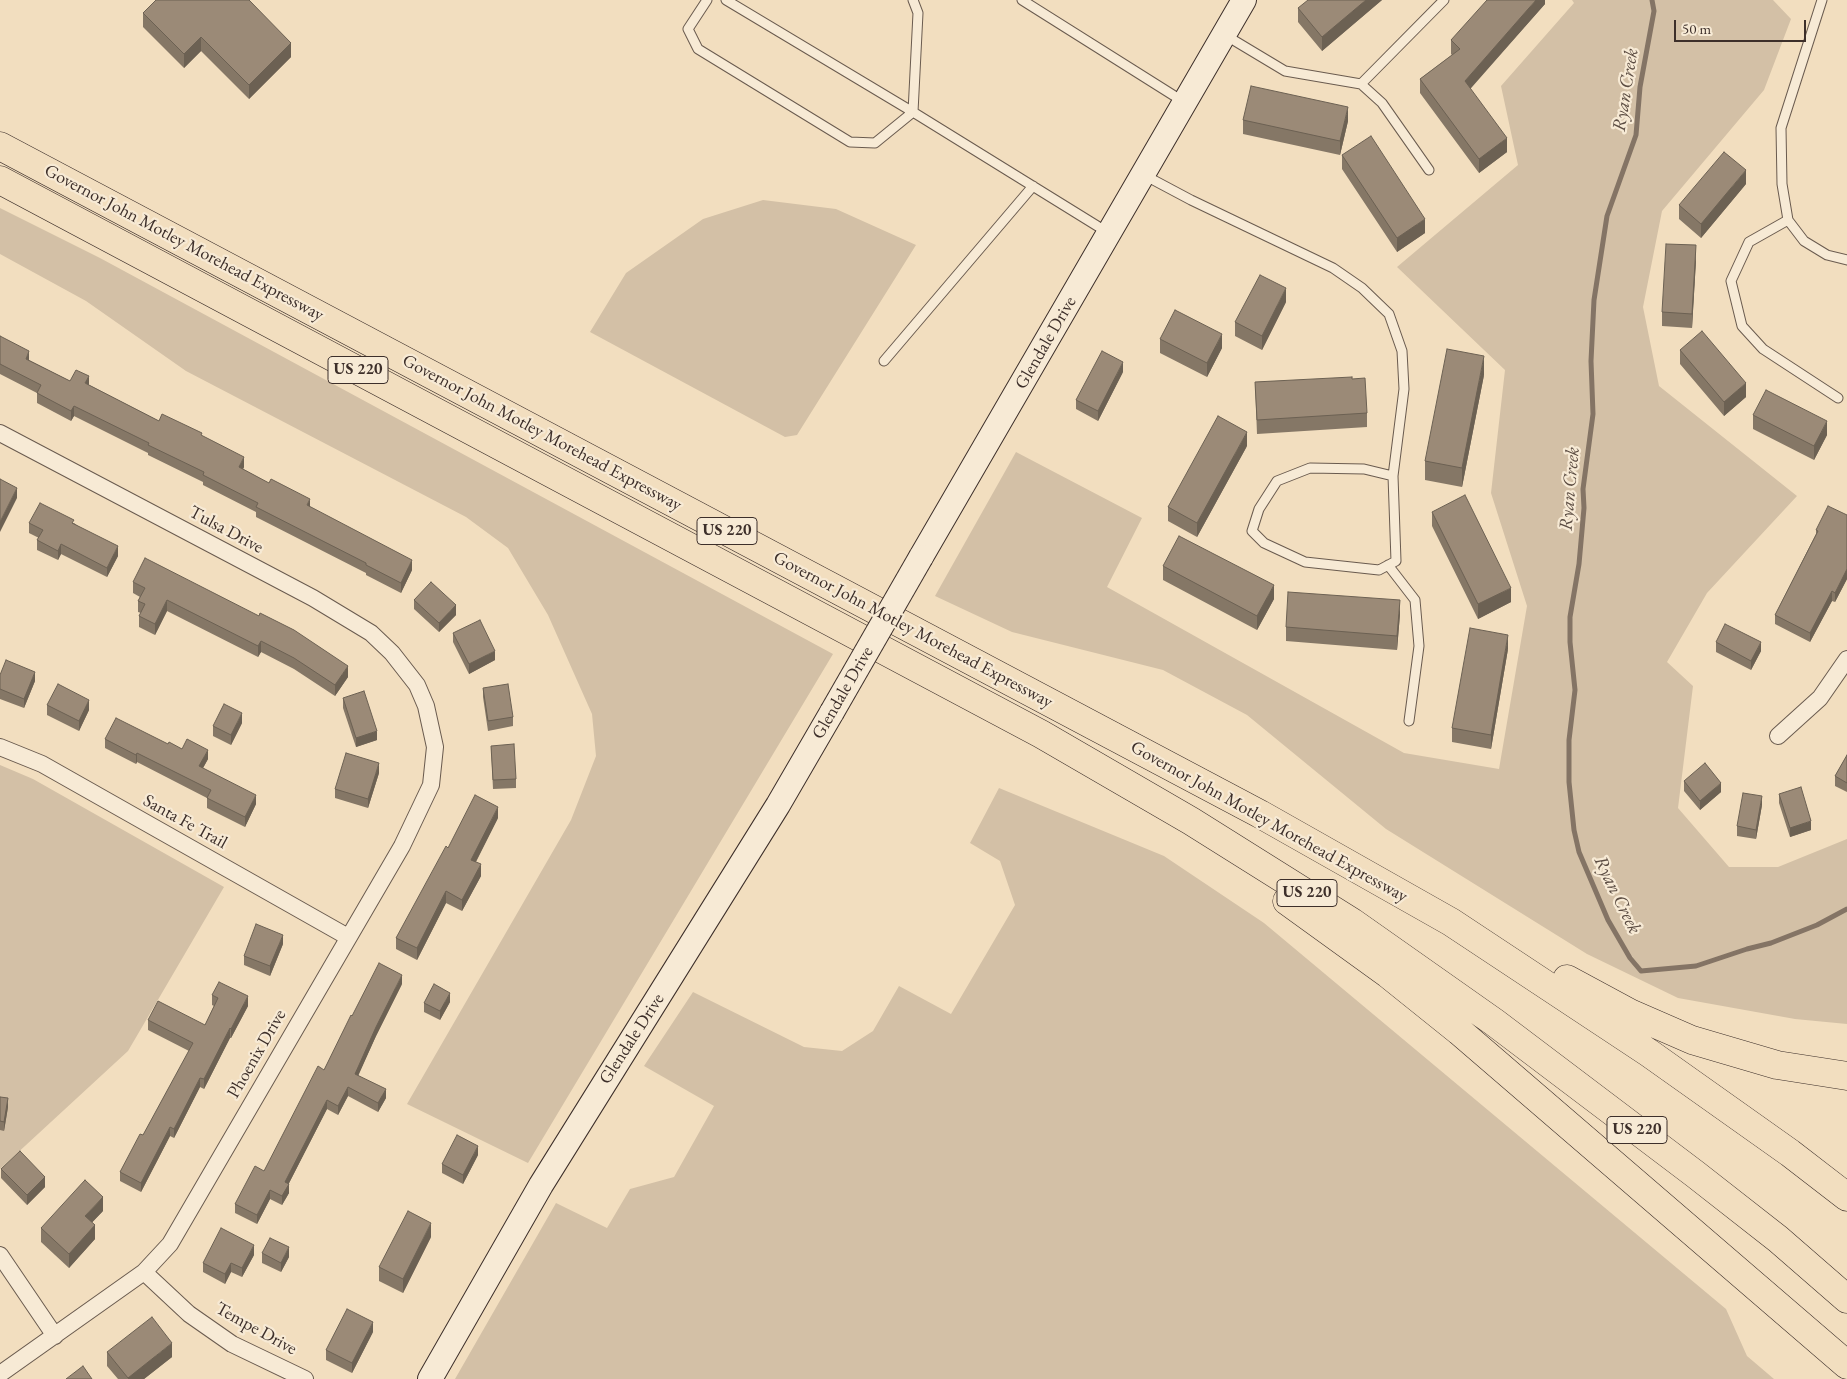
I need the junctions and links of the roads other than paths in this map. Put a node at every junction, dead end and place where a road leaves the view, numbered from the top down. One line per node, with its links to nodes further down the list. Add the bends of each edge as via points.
1 (707, 0): 11 (lane, via 688,29 698,49 850,142 875,143)
2 (726, 0): 11 (lane)
3 (914, 0): 11 (lane, via 918,13)
4 (1022, 0): 10 (lane)
5 (1244, 0): 8 (street, Glendale Drive)
6 (1444, 0): 9 (lane)
7 (1822, 0): 17 (lane, via 1782,128 1782,184)
8 (1223, 33): 9 (lane, via 1285,71); 10 (street, Glendale Drive)
9 (1361, 84): 13 (lane, via 1382,103)
10 (1184, 102): 14 (street, Glendale Drive)
11 (913, 112): 16 (lane)
12 (0, 146): 31 (highway, Governor John Motley Morehead Expressway / US 220, via 1251,809)
13 (1429, 170)
14 (1144, 174): 18 (street, Glendale Drive); 23 (lane, via 1333,268 1362,288 1389,314 1402,351 1404,389)
15 (0, 180): 30 (highway, Governor John Motley Morehead Expressway / US 220, via 1032,729)
16 (1033, 186): 18 (lane); 20 (lane)
17 (1788, 220): 19 (lane, via 1804,241 1827,255); 21 (lane, via 1750,242 1731,281 1742,326 1763,349)
18 (1109, 234): 42 (street, Glendale Drive, bridge, via 778,805 542,1185)
19 (1847, 260)
20 (884, 361)
21 (1838, 398)
22 (0, 433): 26 (street, Tulsa Drive, via 321,603 371,633)
23 (1392, 476): 24 (lane, via 1396,561); 24 (lane, via 1364,469 1310,468 1277,481 1259,509 1252,531 1264,542 1305,562 1379,570)
24 (1388, 565): 27 (lane, via 1415,600 1419,646)
25 (1847, 660): 28 (street, via 1820,698)
26 (417, 685): 32 (street, Phoenix Drive, via 426,706 435,747 431,785 402,846)
27 (1409, 721)
28 (1778, 736)
29 (0, 746): 32 (street, Santa Fe Trail, via 42,764)
30 (1191, 821): 37 (highway, Governor John Motley Morehead Expressway / US 220, via 1352,922 1494,1022 1695,1174); 39 (highway, via 1218,854 1297,908 1459,1031)
31 (1451, 922): 33 (highway, via 1503,938 1595,995 1666,1030 1758,1060); 34 (highway, US 220, via 1649,1053)
32 (348, 937): 36 (street, Phoenix Drive, via 170,1244)
33 (1847, 1076)
34 (1847, 1197)
35 (0, 1255): 38 (street)
36 (144, 1272): 38 (street, Phoenix Drive); 41 (street, Tempe Drive, via 189,1314 232,1344)
37 (1847, 1299)
38 (55, 1336): 40 (street, Phoenix Drive)
39 (1847, 1365)
40 (0, 1374)
41 (305, 1379)
42 (430, 1379)

